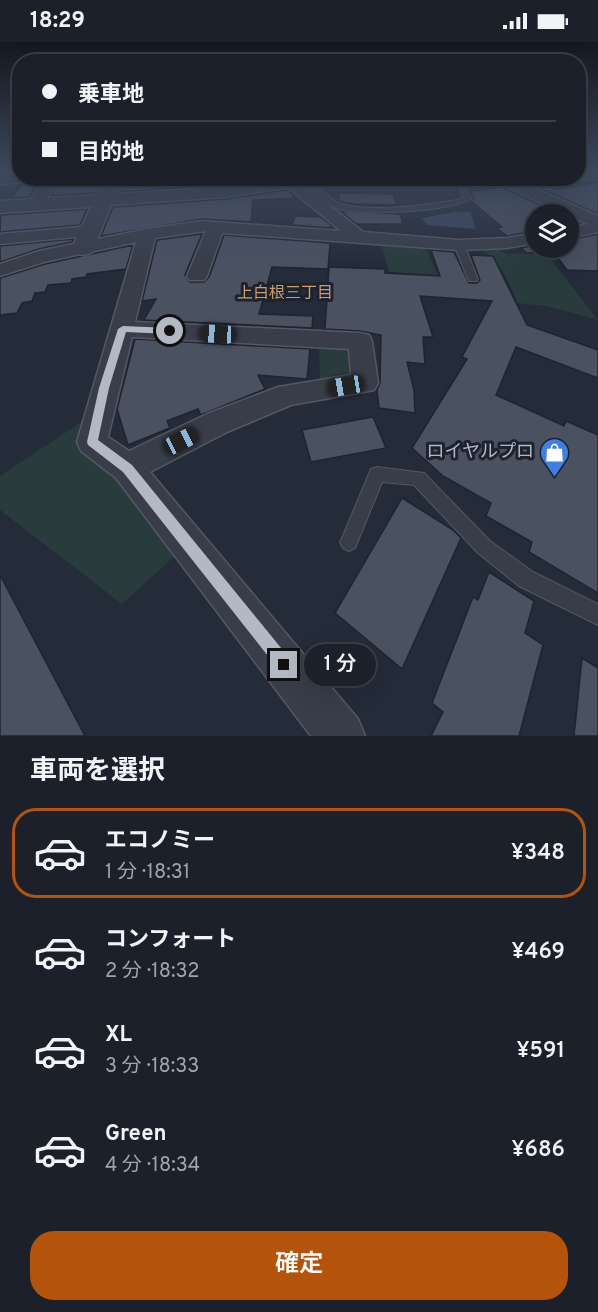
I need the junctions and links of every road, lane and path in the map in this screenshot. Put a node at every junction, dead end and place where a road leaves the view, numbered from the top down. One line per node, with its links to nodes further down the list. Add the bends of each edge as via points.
1 (63, 202): 8 (street)
2 (103, 202): 18 (street)
3 (317, 202): 16 (street)
4 (332, 202): 5 (lane, via 350,208 390,208)
5 (457, 202)
6 (538, 202): 9 (street)
7 (556, 202): 11 (street)
8 (35, 204): 10 (street)
9 (521, 204)
10 (0, 207)
11 (598, 222)
12 (216, 227): 15 (street); 16 (street); 22 (street)
13 (598, 227): 14 (street)
14 (579, 231)
15 (147, 234): 18 (street); 24 (street)
16 (358, 237): 20 (street)
17 (0, 239): 18 (street)
18 (87, 239): 21 (street)
19 (525, 240): 20 (street)
20 (459, 245): 23 (lane)
21 (0, 270)
22 (197, 276)
23 (473, 279)
24 (123, 329): 25 (street, via 92,442); 25 (street, via 360,341 365,383 288,395 217,423)
25 (128, 468): 28 (street)
26 (349, 542): 27 (lane, via 377,474 417,478 484,548 526,579)
27 (598, 615)
28 (341, 736)

